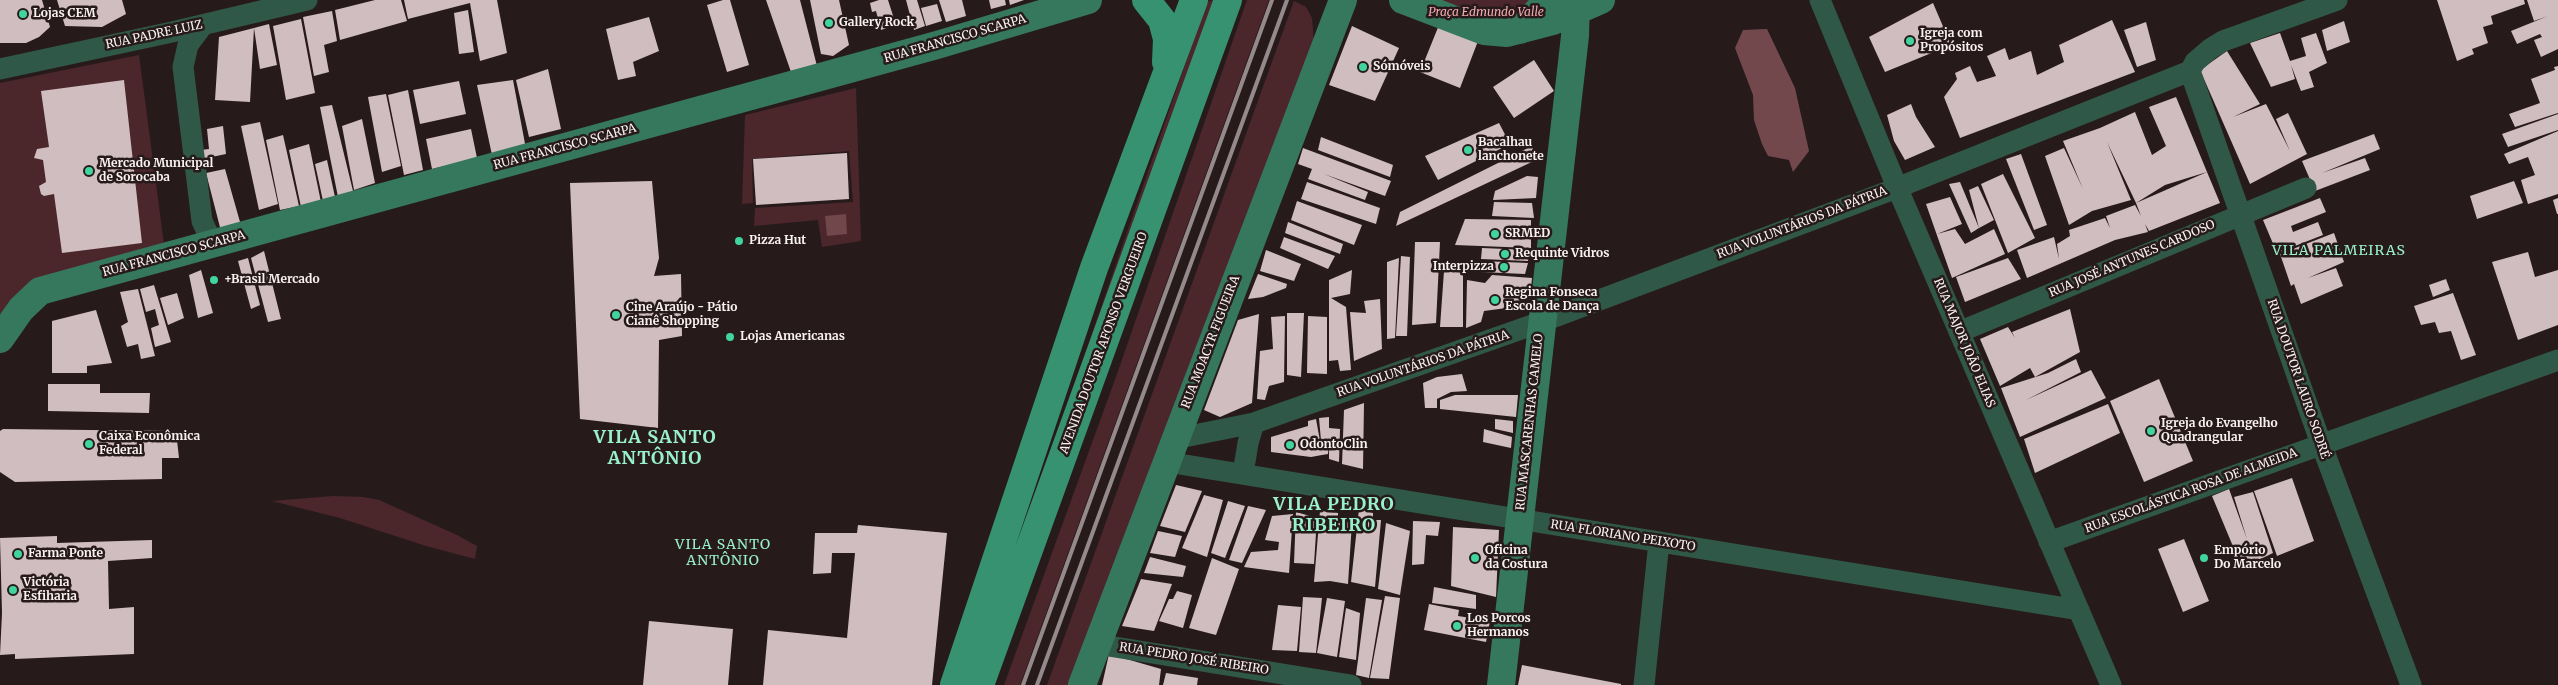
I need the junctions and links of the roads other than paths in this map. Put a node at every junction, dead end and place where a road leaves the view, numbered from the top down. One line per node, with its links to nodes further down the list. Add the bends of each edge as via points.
1 (1088, 0): 21 (main road, RUA FRANCISCO SCARPA, via 919,50)
2 (1146, 0): 17 (main road, via 1162,20 1167,39)
3 (1194, 0): 17 (main road)
4 (1228, 0): 37 (main road, AVENIDA DOUTOR AFONSO VERGUEIRO)
5 (1342, 0): 28 (main road, RUA MOACYR FIGUEIRA)
6 (1548, 0): 14 (main road)
7 (1601, 0): 12 (main road)
8 (1820, 0): 18 (street, RUA MAJOR JOÃO ELIAS)
9 (2337, 0): 16 (street, RUA VOLUNTÁRIOS DA PÁTRIA, via 2223,41 2200,58)
10 (299, 1): 13 (street, RUA PADRE LUIZ)
11 (1405, 1): 14 (main road, via 1495,34)
12 (1576, 5): 14 (main road); 22 (main road, RUA MASCARENHAS CAMELO)
13 (203, 25): 15 (street, RUA PADRE LUIZ); 21 (street, via 188,45 183,67 202,221)
14 (1519, 32)
15 (0, 69)
16 (2190, 71): 18 (street, RUA VOLUNTÁRIOS DA PÁTRIA); 20 (street, RUA DOUTOR LAURO SODRÉ)
17 (1165, 79): 36 (main road, via 1094,268)
18 (1897, 187): 22 (street, RUA VOLUNTÁRIOS DA PÁTRIA); 23 (street, RUA MAJOR JOÃO ELIAS)
19 (2306, 188): 20 (street, RUA JOSÉ ANTUNES CARDOSO)
20 (2240, 214): 23 (street, RUA JOSÉ ANTUNES CARDOSO); 27 (street, RUA DOUTOR LAURO SODRÉ)
21 (216, 243): 24 (main road, RUA FRANCISCO SCARPA, via 40,291 21,308)
22 (1541, 322): 26 (street, RUA VOLUNTÁRIOS DA PÁTRIA); 30 (main road, RUA MASCARENHAS CAMELO)
23 (1959, 332): 32 (street, RUA MAJOR JOÃO ELIAS)
24 (0, 339)
25 (2558, 360): 27 (street, RUA ESCOLÁSTICA ROSA DE ALMEIDA)
26 (1254, 423): 28 (street, RUA VOLUNTÁRIOS DA PÁTRIA); 29 (street)
27 (2321, 445): 32 (street, RUA ESCOLÁSTICA ROSA DE ALMEIDA); 43 (street, RUA DOUTOR LAURO SODRÉ)
28 (1170, 450): 29 (street, RUA FLORIANO PEIXOTO); 34 (main road, RUA MOACYR FIGUEIRA)
29 (1244, 474): 30 (street, RUA FLORIANO PEIXOTO)
30 (1519, 519): 31 (street, RUA FLORIANO PEIXOTO); 40 (main road, RUA MASCARENHAS CAMELO)
31 (1660, 542): 33 (street, RUA FLORIANO PEIXOTO); 41 (street)
32 (2049, 542): 33 (street, RUA MAJOR JOÃO ELIAS)
33 (2078, 610): 42 (street, RUA MAJOR JOÃO ELIAS)
34 (1096, 644): 35 (street, RUA PEDRO JOSÉ RIBEIRO); 38 (main road, RUA MOACYR FIGUEIRA)
35 (1302, 681): 39 (street, RUA PEDRO JOSÉ RIBEIRO)
36 (954, 685)
37 (980, 685)
38 (1082, 685)
39 (1351, 685)
40 (1501, 685)
41 (1644, 685)
42 (2111, 685)
43 (2411, 685)

